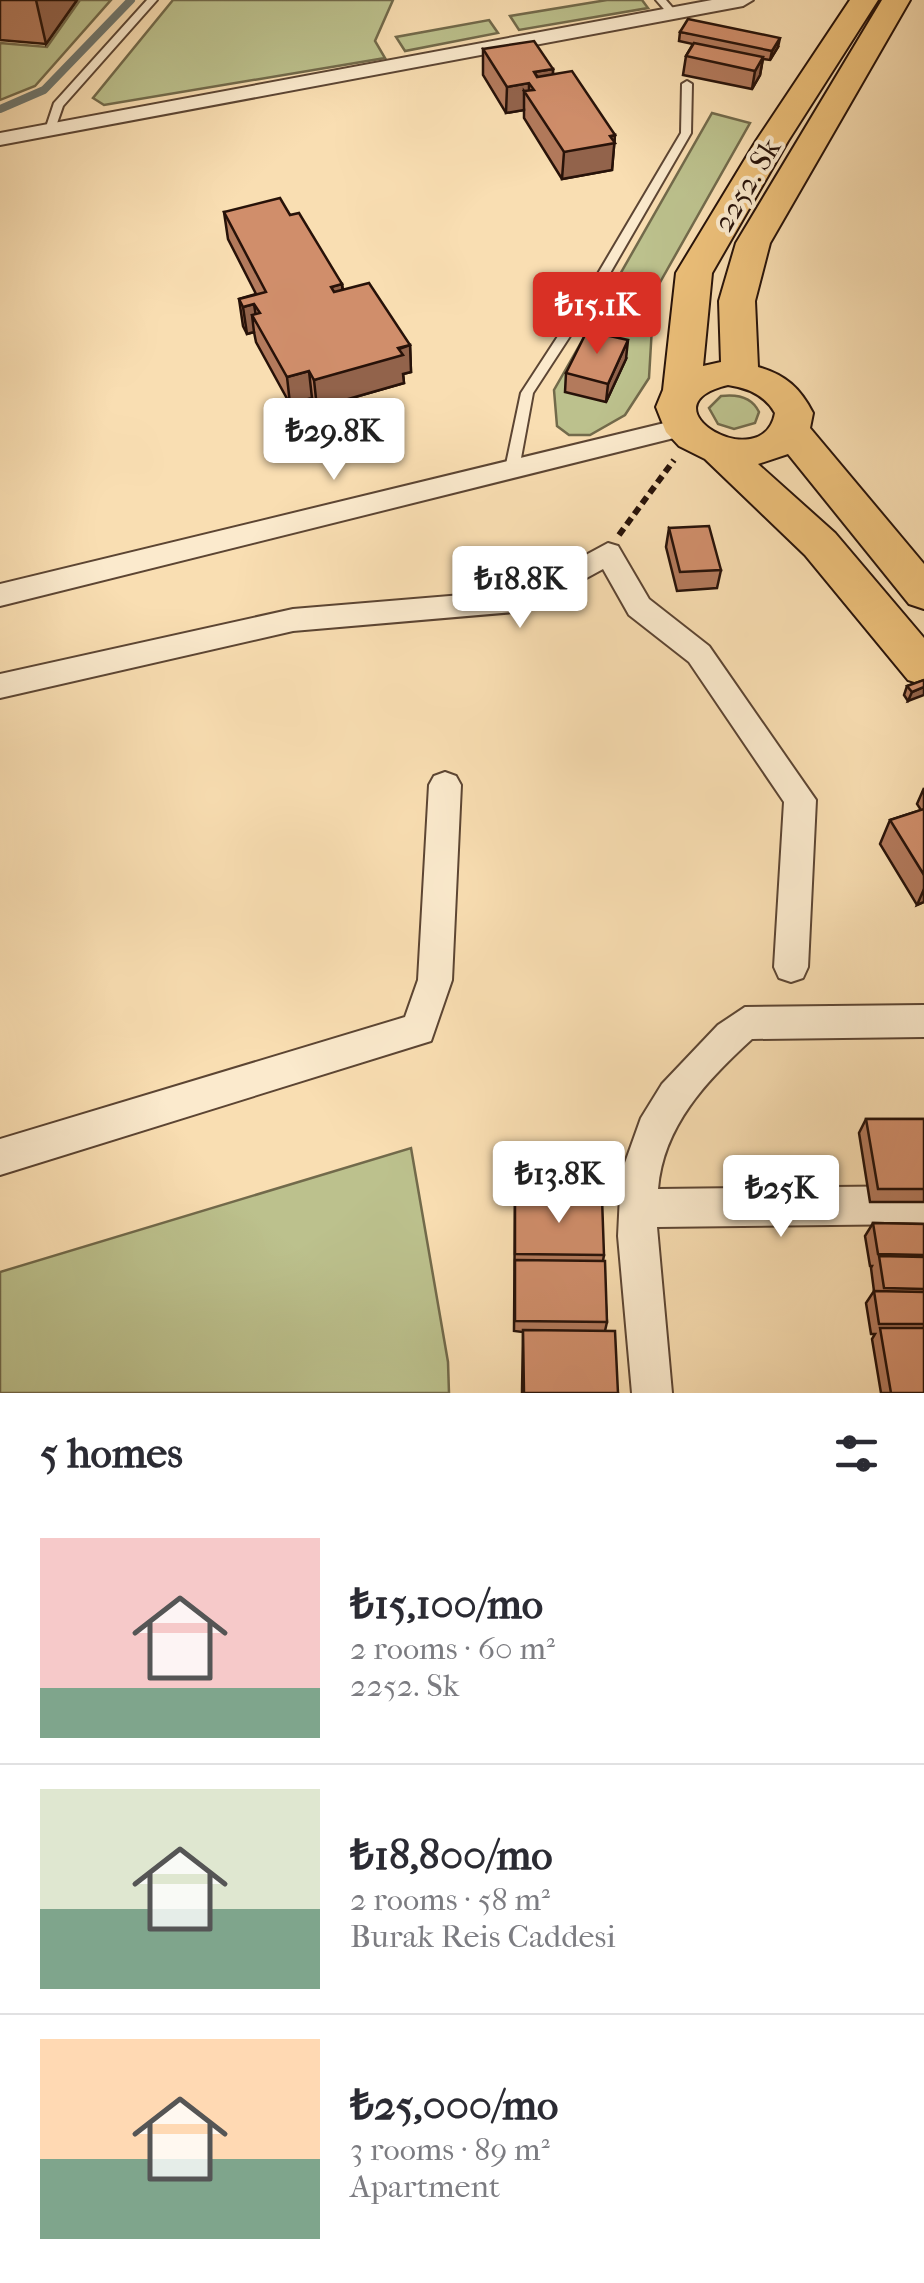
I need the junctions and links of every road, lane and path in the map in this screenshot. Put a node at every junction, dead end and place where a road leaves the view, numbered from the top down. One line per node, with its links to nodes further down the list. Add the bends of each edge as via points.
1 (152, 0): 7 (lane, via 58,105)
2 (743, 0): 5 (street)
3 (864, 0): 10 (main road, 2252. Sk, via 694,273)
4 (896, 0): 9 (main road, 2252. Sk, via 752,243 737,302)
5 (667, 7): 7 (street)
6 (688, 84): 13 (lane, via 686,133 527,393)
7 (50, 130): 8 (street)
8 (0, 139)
9 (740, 374): 10 (main road, via 710,374); 11 (main road, via 764,380 789,401)
10 (682, 388): 12 (main road, via 674,414)
11 (790, 430): 12 (main road, via 754,452); 15 (main road)
12 (698, 439): 13 (street); 14 (path, via 631,514); 17 (main road, via 820,544)
13 (512, 468): 16 (street)
14 (608, 553): 18 (street, via 526,600 293,620); 20 (street, via 639,607 699,654 800,800)
15 (924, 592)
16 (0, 595)
17 (924, 668)
18 (0, 686)
19 (445, 785): 22 (street, via 434,980 419,1029)
20 (791, 967)
21 (924, 1021): 24 (street, via 744,1023 668,1107 646,1150)
22 (0, 1157)
23 (924, 1205): 24 (street)
24 (637, 1208): 25 (street)
25 (652, 1393)

